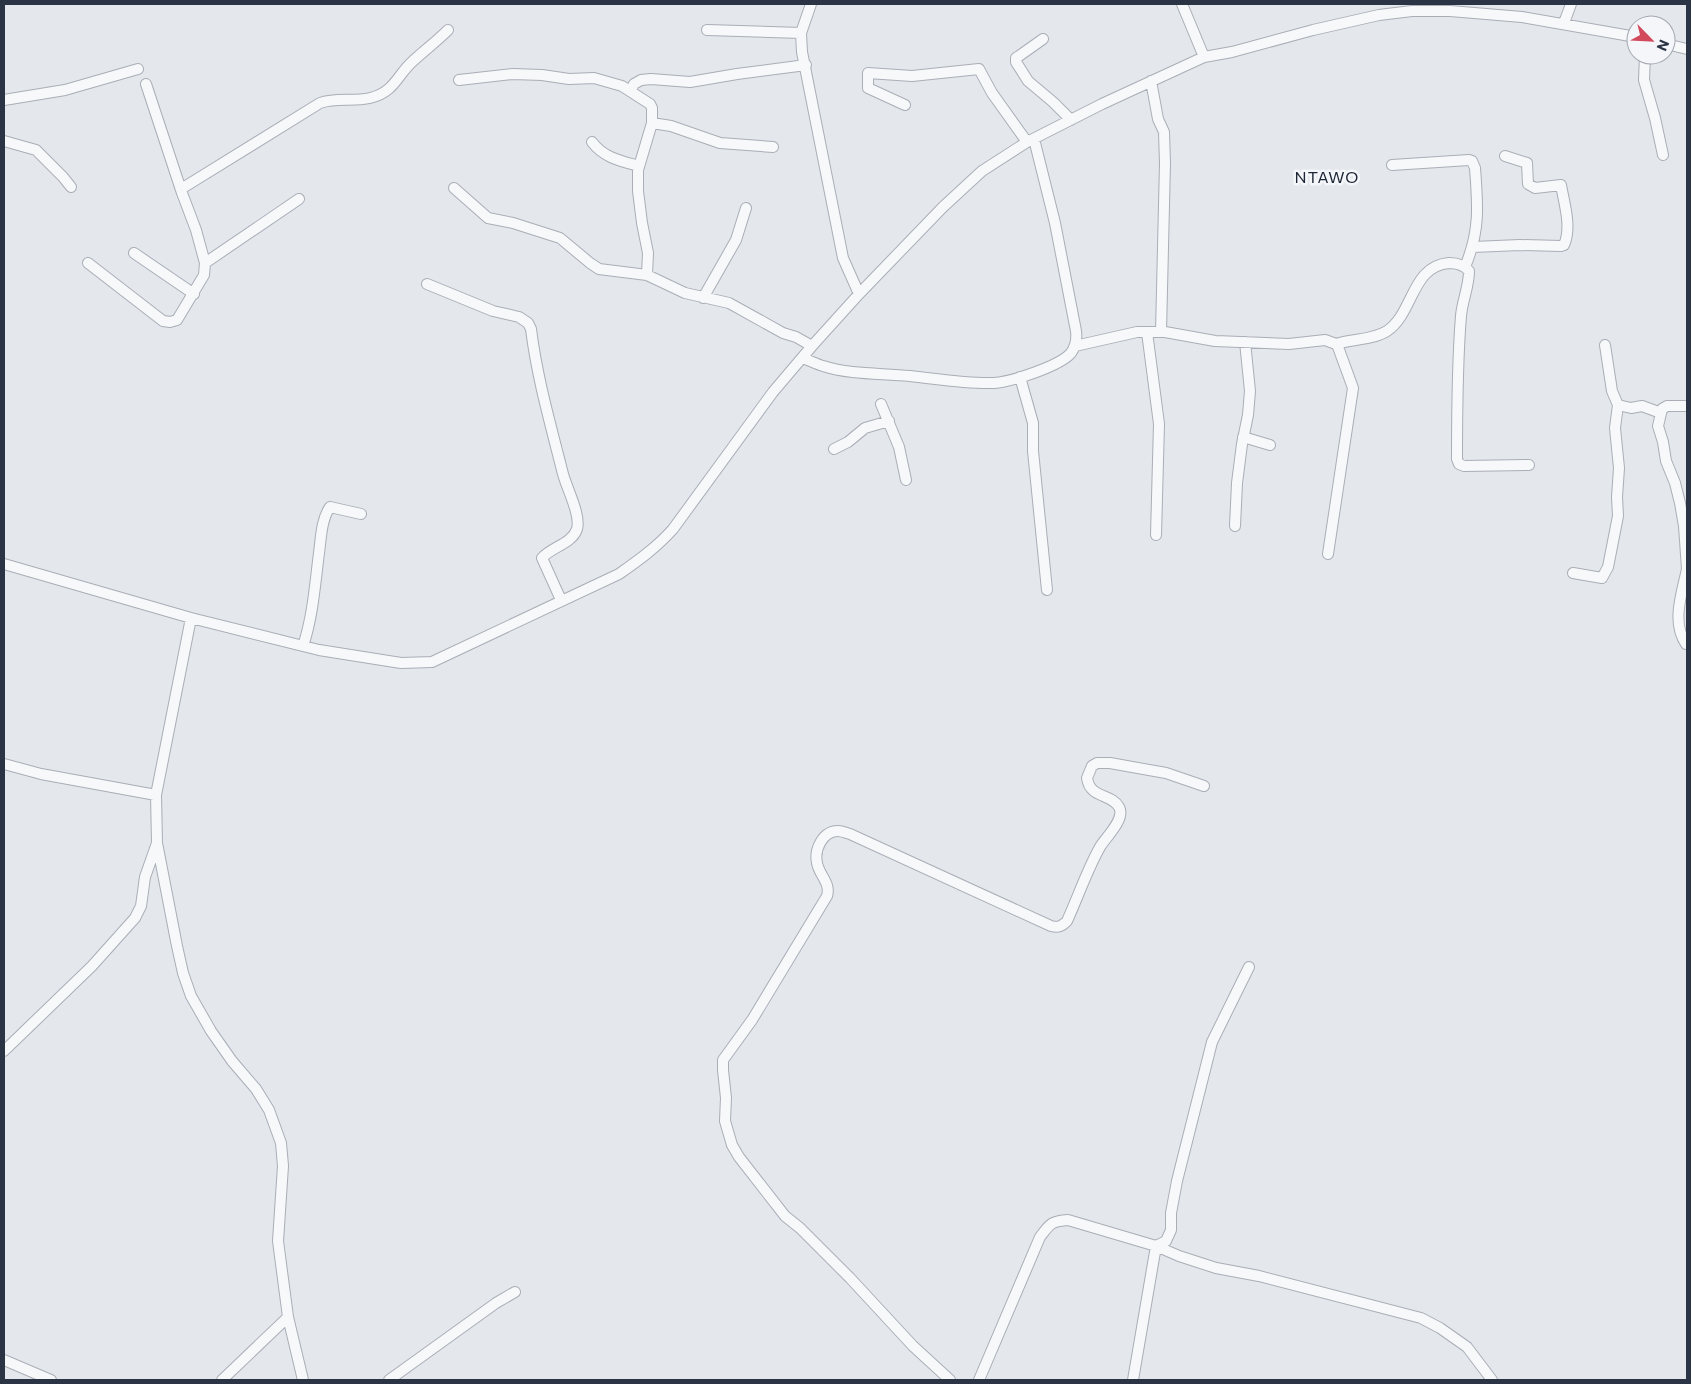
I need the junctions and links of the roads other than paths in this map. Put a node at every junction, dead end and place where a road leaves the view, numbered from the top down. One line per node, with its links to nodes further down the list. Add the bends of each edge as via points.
1 (811, 4): 7 (street)
2 (1182, 4): 10 (street)
3 (1571, 4): 4 (street)
4 (1564, 24): 8 (street); 10 (street, via 1522,17 1412,11 1379,15)
5 (448, 30): 32 (street, via 412,61 396,84 383,93 370,98 320,104)
6 (707, 30): 7 (street)
7 (801, 33): 11 (street)
8 (1626, 36)
9 (1043, 39): 20 (street, via 1016,58 1016,62 1028,81)
10 (1204, 57): 15 (street)
11 (806, 65): 17 (street, via 690,82 641,80); 43 (street, via 843,258)
12 (1645, 65): 26 (street, via 1644,80)
13 (138, 68): 18 (street, via 65,90)
14 (459, 80): 17 (street, via 513,74 594,78)
15 (1151, 81): 20 (street); 46 (street, via 1164,132)
16 (146, 84): 32 (street)
17 (630, 91): 21 (street, via 650,104)
18 (4, 100)
19 (905, 105): 23 (street, via 868,88 868,74 912,76 979,69 992,93)
20 (1071, 120): 23 (street)
21 (652, 123): 25 (street, via 720,142); 29 (street)
22 (4, 141): 30 (street, via 36,150)
23 (1031, 141): 43 (street, via 982,170); 51 (street, via 1055,223 1076,331)
24 (592, 142): 29 (street, via 598,150 613,158)
25 (773, 147)
26 (1663, 155)
27 (1505, 156): 35 (street, via 1527,163 1528,184 1535,188 1561,185 1568,235 1566,241 1561,246)
28 (1392, 165): 35 (street, via 1472,161 1476,168 1478,196)
29 (640, 166): 40 (street, via 638,190 648,253)
30 (70, 188)
31 (454, 188): 40 (street, via 488,218 560,238 599,269)
32 (181, 189): 38 (street)
33 (299, 199): 38 (street)
34 (746, 208): 44 (street, via 736,240)
35 (1473, 248): 39 (street)
36 (134, 253): 42 (street)
37 (88, 263): 42 (street, via 163,321 177,320)
38 (205, 263): 42 (street, via 204,275)
39 (1465, 267): 48 (street, via 1439,264 1427,271 1397,323 1377,336); 62 (street, via 1469,271 1469,281 1461,310 1457,367 1457,459 1464,466)
40 (648, 275): 44 (street)
41 (427, 284): 72 (street, via 493,311 519,317 531,328 538,374 578,519 578,527 572,537 542,558)
42 (194, 294)
43 (860, 294): 50 (street)
44 (703, 298): 50 (street, via 729,304)
45 (1147, 332): 46 (street); 51 (street); 66 (street, via 1159,424)
46 (1161, 332): 47 (street, via 1215,341)
47 (1245, 342): 48 (street, via 1289,344 1324,340); 59 (street, via 1250,391)
48 (1336, 344): 67 (street, via 1352,388)
49 (1605, 345): 55 (street, via 1612,391)
50 (812, 346): 52 (street)
51 (1075, 346): 53 (street, via 1052,366)
52 (802, 358): 53 (street, via 825,367 855,372 953,381 996,383); 72 (street, via 660,543 619,574)
53 (1020, 377): 71 (street, via 1033,423)
54 (881, 404): 58 (street)
55 (1618, 405): 57 (street, via 1642,406); 70 (street, via 1615,428 1619,468 1618,516 1608,567 1602,578)
56 (1687, 406): 57 (street, via 1667,406)
57 (1661, 413): 69 (street, via 1658,426 1680,503)
58 (889, 421): 61 (street, via 865,428); 63 (street, via 900,446)
59 (1243, 437): 60 (street); 65 (street)
60 (1270, 445)
61 (834, 449)
62 (1529, 465)
63 (906, 480)
64 (361, 514): 75 (street, via 330,507 326,512 309,629)
65 (1235, 526)
66 (1156, 535)
67 (1328, 554)
68 (4, 564): 73 (street)
69 (1687, 569): 74 (street, via 1678,616 1680,635)
70 (1573, 573)
71 (1047, 590)
72 (561, 600): 75 (street, via 432,662 401,663)
73 (191, 618): 75 (street); 78 (street)
74 (1686, 644)
75 (303, 646)
76 (4, 764): 78 (street)
77 (1204, 786): 90 (street, via 1166,773 1110,762 1092,766 1087,778 1090,788 1119,806 1121,812 1100,846 1067,921 1057,927 850,834 830,833 822,839 816,853 828,886 827,896 724,1060 725,1121 739,1157 785,1216)
78 (156, 795): 79 (street)
79 (157, 843): 81 (street, via 135,918 92,966); 84 (street, via 177,946 191,996 216,1038 269,1110 281,1143 283,1166 278,1241)
80 (1249, 967): 82 (street, via 1212,1042 1177,1181 1171,1230 1166,1241)
81 (4, 1051)
82 (1156, 1246): 91 (street, via 1068,1220 1056,1221 1048,1227 1040,1237); 92 (street); 93 (street, via 1216,1268 1421,1318 1467,1347)
83 (515, 1292): 89 (street)
84 (288, 1318): 87 (street); 88 (street)
85 (4, 1360): 86 (street)
86 (51, 1380)
87 (222, 1380)
88 (303, 1380)
89 (389, 1380)
90 (950, 1380)
91 (979, 1380)
92 (1133, 1380)
93 (1492, 1380)

